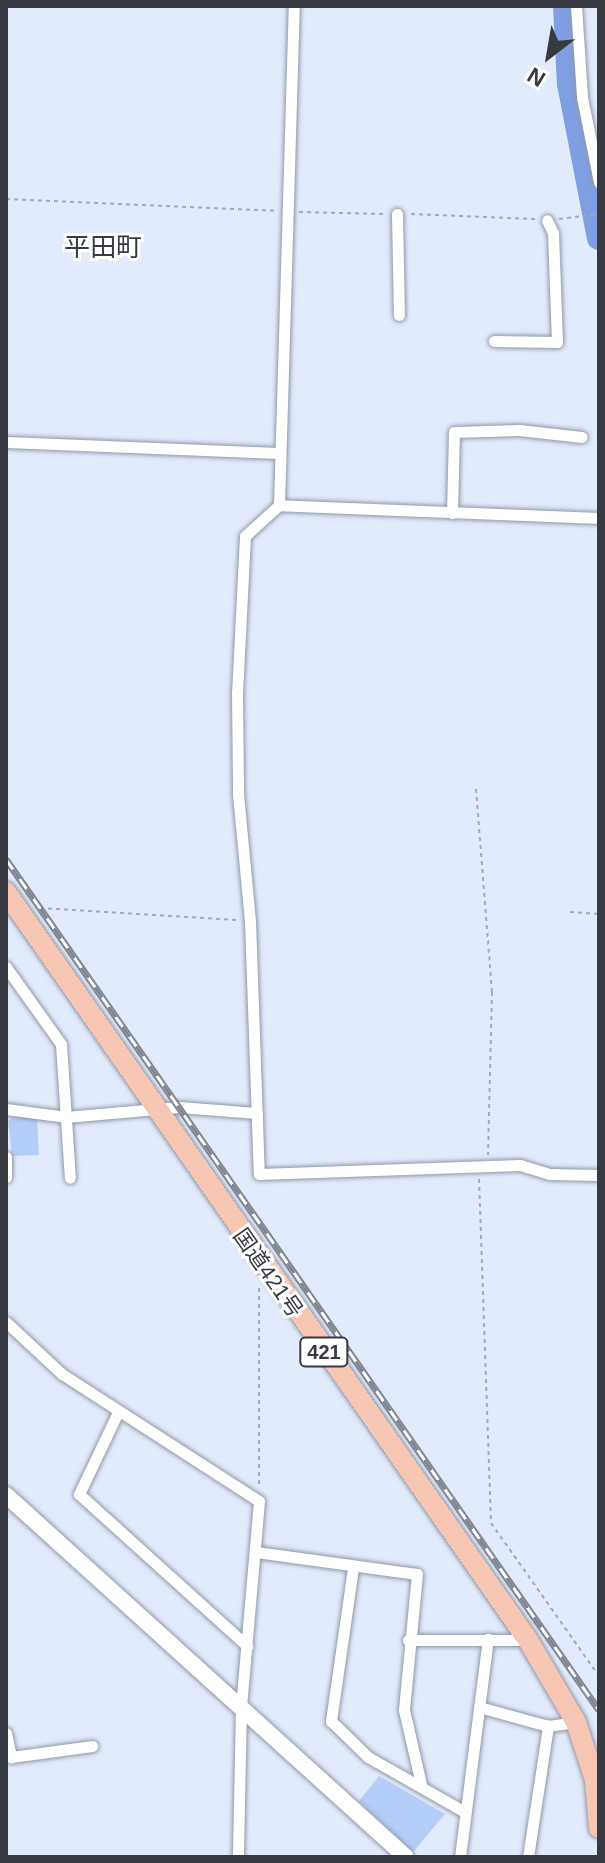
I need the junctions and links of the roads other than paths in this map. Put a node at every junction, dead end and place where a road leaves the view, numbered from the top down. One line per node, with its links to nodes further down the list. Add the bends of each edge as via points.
1 (294, 6): 10 (street)
2 (576, 6): 3 (street, via 582,97)
3 (599, 182)
4 (397, 214): 6 (street)
5 (547, 220): 7 (street, via 553,233 557,342)
6 (399, 315)
7 (494, 341)
8 (582, 437): 12 (street, via 519,430 454,432)
9 (6, 442): 10 (street)
10 (279, 453): 11 (street)
11 (279, 505): 12 (street); 18 (street, via 245,536 238,794 250,921)
12 (452, 513): 13 (street)
13 (599, 518)
14 (6, 892): 17 (highway, 国道421号 / 421)
15 (6, 967): 19 (street, via 61,1044)
16 (6, 1109): 19 (street)
17 (153, 1109): 18 (street); 19 (street); 31 (highway, 国道421号 / 421)
18 (257, 1113): 21 (street, via 259,1174 483,1166)
19 (66, 1117): 23 (street)
20 (6, 1157): 22 (street)
21 (599, 1175)
22 (6, 1177)
23 (70, 1178)
24 (6, 1322): 25 (street, via 39,1356)
25 (118, 1412): 27 (street, via 259,1501); 32 (street, via 79,1494)
26 (6, 1495): 34 (street)
27 (256, 1552): 28 (street); 32 (street)
28 (353, 1568): 30 (street, via 417,1574); 40 (street, via 331,1721 368,1757)
29 (488, 1639): 30 (street); 31 (street); 33 (street)
30 (408, 1640): 40 (street, via 404,1710)
31 (528, 1640): 35 (highway, 国道421号 / 421)
32 (247, 1646): 34 (street)
33 (479, 1707): 36 (street); 41 (street)
34 (241, 1708): 43 (street); 44 (street)
35 (576, 1722): 36 (street); 39 (highway, 国道421号 / 421)
36 (548, 1726): 46 (street)
37 (6, 1733): 38 (street, via 11,1757)
38 (92, 1746)
39 (597, 1779): 42 (highway, 国道421号 / 421)
40 (421, 1784): 41 (street)
41 (465, 1812): 45 (street)
42 (599, 1828)
43 (238, 1857)
44 (406, 1857)
45 (460, 1857)
46 (528, 1857)

